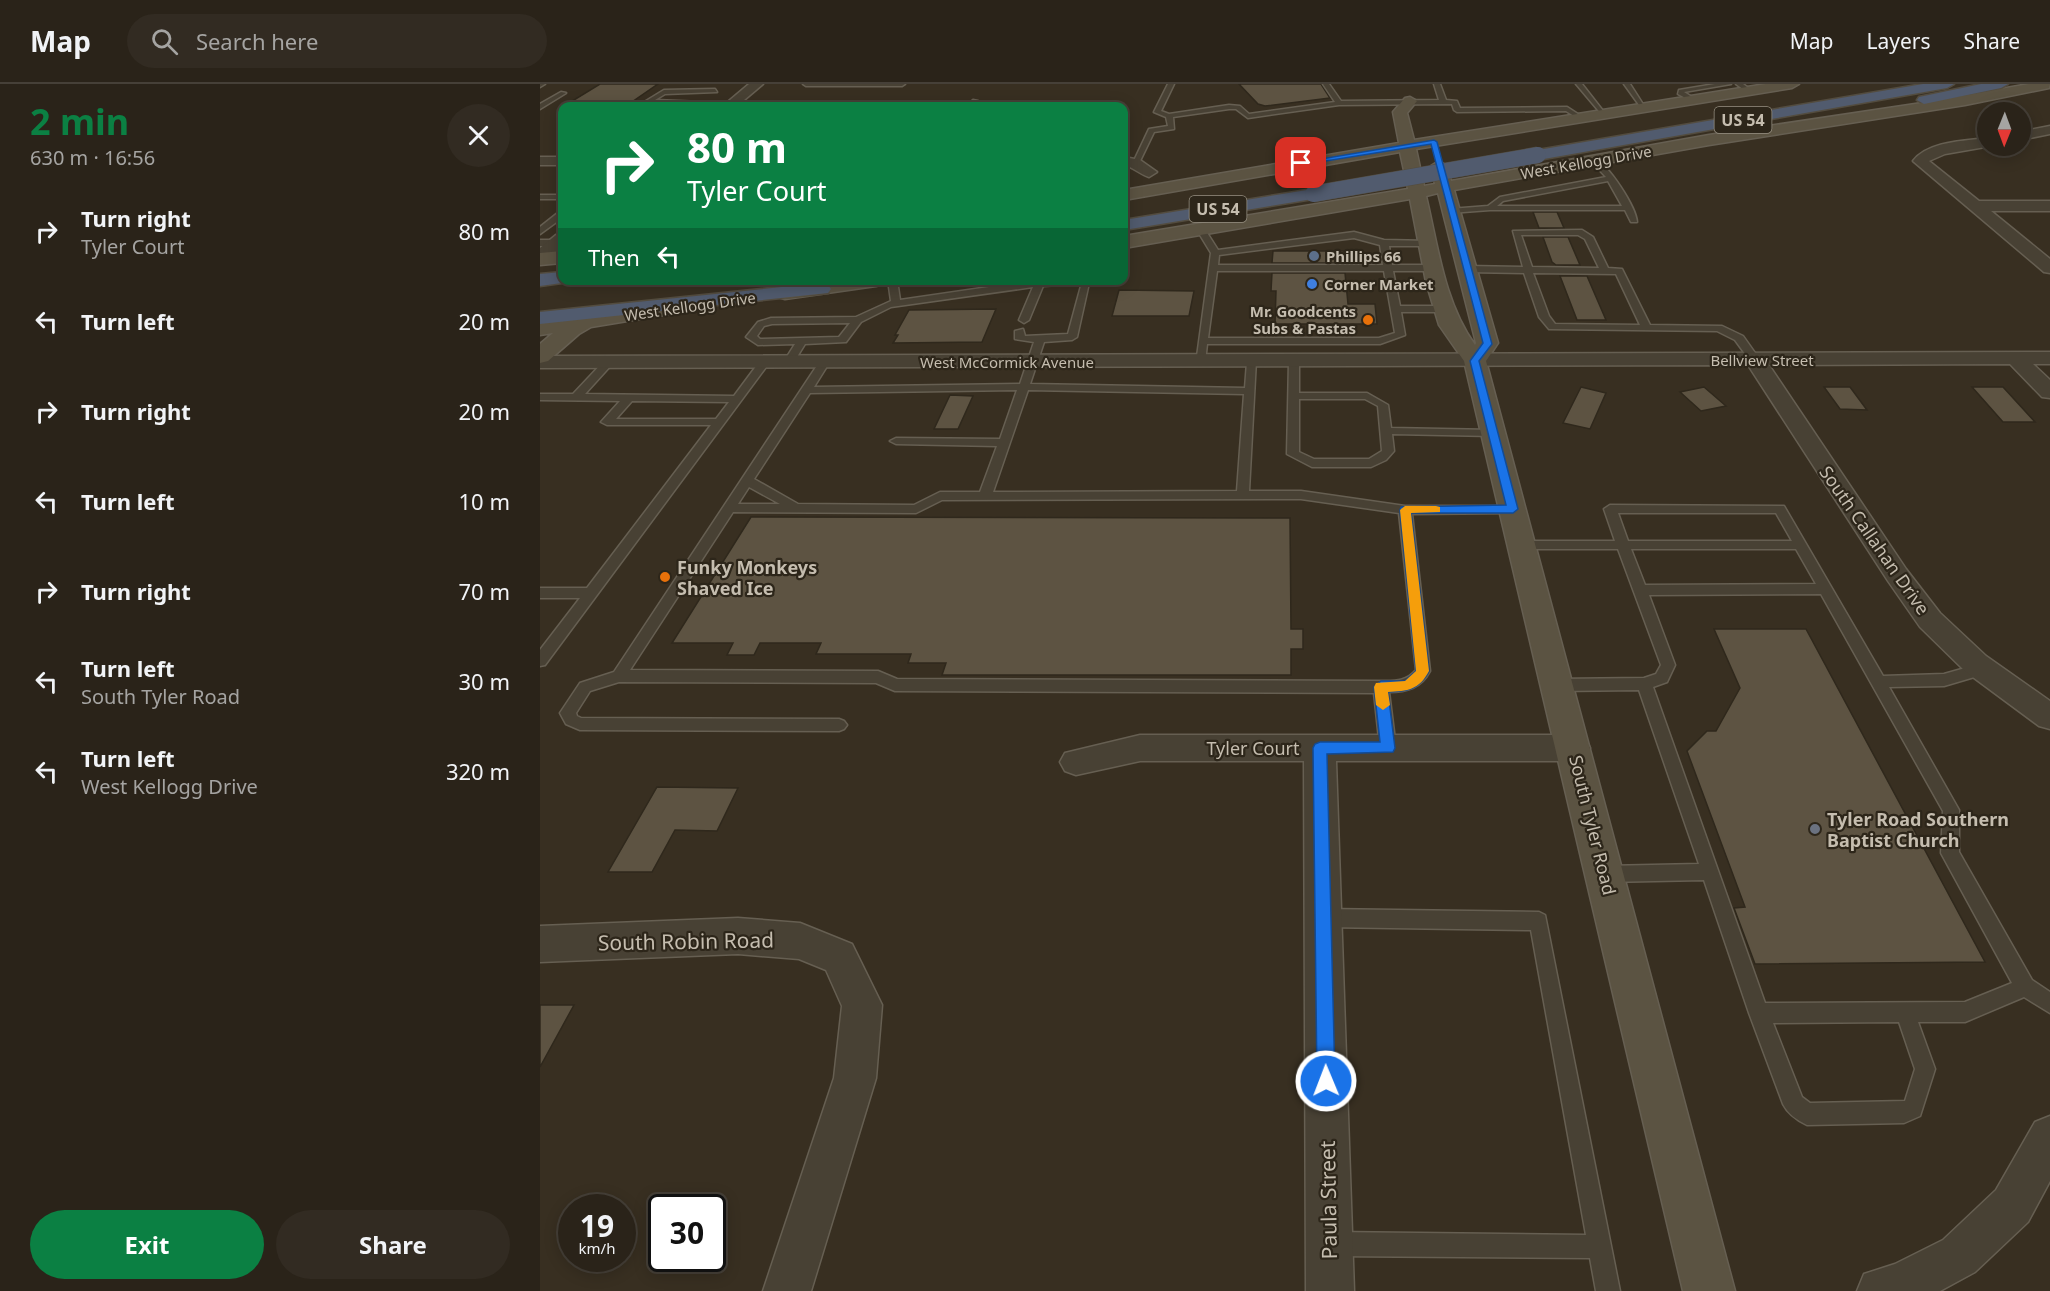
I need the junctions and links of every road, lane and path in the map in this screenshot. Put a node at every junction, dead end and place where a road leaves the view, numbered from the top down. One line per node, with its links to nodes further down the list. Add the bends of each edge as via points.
1 (757, 84): 21 (street)
2 (806, 84): 3 (lane)
3 (902, 84)
4 (1171, 84): 27 (lane, via 1157,112)
5 (1326, 84): 23 (lane)
6 (1406, 84): 29 (main road, South Tyler Road)
7 (1437, 84): 22 (lane)
8 (1580, 84): 26 (lane)
9 (1627, 84): 25 (lane)
10 (1728, 84): 18 (lane)
11 (1791, 84): 16 (main road)
12 (1874, 84): 34 (highway, US 54)
13 (1947, 84): 41 (highway, US 54)
14 (2001, 84): 30 (highway)
15 (2049, 84): 30 (main road, West Kellogg Drive)
16 (1744, 88): 18 (main road, via 1715,97)
17 (563, 93): 24 (lane)
18 (1695, 94): 25 (main road)
19 (649, 102): 20 (lane, via 664,92 718,89)
20 (701, 102)
21 (734, 102)
22 (1443, 102): 28 (lane, via 1455,102 1457,110 1567,110); 29 (lane)
23 (1339, 103): 27 (lane, via 1248,116 1233,107); 29 (lane)
24 (540, 107)
25 (1644, 108): 26 (main road)
26 (1605, 115): 28 (main road)
27 (1169, 116): 42 (lane, via 1172,128 1151,130)
28 (1581, 118): 34 (main road)
29 (1427, 121): 32 (main road); 34 (main road); 36 (main road); 36 (main road, South Tyler Road, via 1400,112); 46 (main road, South Tyler Road)
30 (1770, 130): 37 (main road, West Kellogg Drive)
31 (2050, 130): 33 (street)
32 (1487, 134): 34 (main road); 41 (main road, via 1469,147 1475,156 1510,170)
33 (2031, 134)
34 (1520, 136): 45 (highway, US 54)
35 (1977, 144): 55 (street, via 1934,153 1920,160)
36 (1405, 146): 40 (main road); 48 (main road, South Tyler Road)
37 (1594, 160): 41 (main road, West Kellogg Drive); 43 (lane)
38 (540, 161): 39 (street)
39 (558, 161)
40 (1301, 163): 44 (main road); 57 (main road, via 1341,165 1373,186 1364,198)
41 (1538, 163): 45 (highway, US 54, bridge); 46 (main road, West Kellogg Drive)
42 (1136, 165): 44 (main road, via 1178,180); 52 (main road, via 1150,179)
43 (1610, 178): 49 (lane); 60 (lane)
44 (1201, 181): 53 (main road)
45 (1307, 188): 54 (highway, US 54); 64 (highway, US 54)
46 (1444, 188): 48 (main road, West Kellogg Drive); 61 (main road, South Tyler Road)
47 (1546, 190): 49 (lane); 58 (lane, via 1500,199); 59 (lane)
48 (1416, 193): 57 (main road, West Kellogg Drive); 67 (main road, South Tyler Road)
49 (1584, 196): 59 (lane); 60 (lane)
50 (540, 197): 51 (lane)
51 (558, 197)
52 (1128, 197)
53 (1128, 198)
54 (1128, 199)
55 (1975, 206): 56 (street); 79 (street)
56 (2050, 206)
57 (1333, 207): 65 (main road, West Kellogg Drive); 67 (main road, via 1397,214)
58 (1490, 208): 59 (lane); 61 (lane)
59 (1553, 208)
60 (1628, 208): 63 (lane)
61 (1450, 211): 80 (main road, South Tyler Road)
62 (558, 217): 66 (lane)
63 (1634, 220)
64 (1128, 224)
65 (1201, 230): 68 (main road, West Kellogg Drive); 73 (lane)
66 (540, 231)
67 (1426, 237): 70 (lane); 78 (main road, South Tyler Road)
68 (1128, 241)
69 (540, 243): 71 (lane)
70 (1384, 243): 73 (lane, via 1354,235); 77 (lane)
71 (558, 246)
72 (558, 248): 74 (main road)
73 (1215, 253): 76 (lane)
74 (540, 258)
75 (558, 268): 81 (highway)
76 (1213, 268): 77 (lane); 106 (lane)
77 (1388, 268): 78 (lane); 95 (lane)
78 (1433, 268): 96 (main road, South Tyler Road)
79 (2050, 268)
80 (1466, 269): 82 (lane); 112 (main road, South Tyler Road, via 1487,344)
81 (540, 270)
82 (1528, 270): 83 (lane); 83 (lane, via 1516,233 1580,232 1589,237); 101 (lane, via 1544,317 1552,327)
83 (1605, 271): 101 (lane, via 1619,271)
84 (558, 278): 85 (highway)
85 (540, 280)
86 (685, 285): 93 (highway)
87 (845, 285): 92 (main road, West Kellogg Drive)
88 (893, 285): 94 (lane)
89 (1025, 285): 94 (lane)
90 (1038, 285): 99 (lane)
91 (1086, 285): 104 (lane, via 1072,337)
92 (821, 289): 97 (highway); 100 (main road, West Kellogg Drive)
93 (540, 301)
94 (896, 303): 98 (lane)
95 (1395, 309): 96 (lane); 106 (lane, via 1400,335 1380,341)
96 (1445, 309): 112 (main road, South Tyler Road)
97 (540, 318)
98 (858, 320): 105 (lane, via 842,340); 105 (lane, via 771,321 761,324 750,337 758,342)
99 (1024, 320)
100 (592, 321): 102 (main road, West Kellogg Drive); 107 (main road, via 571,329)
101 (1646, 327): 110 (lane, via 1719,328 1739,338)
102 (540, 329)
103 (1020, 331): 104 (lane, via 1019,337)
104 (1040, 339): 119 (lane)
105 (802, 341): 117 (lane)
106 (1202, 351): 115 (street, West McCormick Avenue); 119 (street, West McCormick Avenue)
107 (540, 356)
108 (2015, 358): 109 (street, Bellview Street); 110 (street, Bellview Street); 123 (street)
109 (2050, 358)
110 (1755, 360): 112 (street, Bellview Street); 148 (street, South Callahan Drive, via 1930,620)
111 (1294, 361): 112 (street, West McCormick Avenue); 115 (street, West McCormick Avenue); 124 (lane)
112 (1474, 361): 131 (main road, South Tyler Road)
113 (540, 362): 114 (street, West McCormick Avenue)
114 (609, 362): 116 (street, West McCormick Avenue); 126 (lane)
115 (1252, 362): 122 (lane)
116 (764, 363): 117 (street, West McCormick Avenue); 128 (lane)
117 (788, 363): 118 (street, West McCormick Avenue)
118 (824, 363): 119 (street, West McCormick Avenue); 121 (lane)
119 (1033, 363): 120 (lane)
120 (1024, 387): 121 (lane); 122 (lane); 133 (lane)
121 (806, 390): 134 (lane)
122 (1250, 391): 135 (lane)
123 (2050, 392)
124 (1294, 396): 130 (lane, via 1367,396 1383,405); 130 (lane, via 1293,454 1301,460 1371,463 1388,451)
125 (540, 397): 126 (lane)
126 (575, 398): 127 (lane)
127 (629, 398): 128 (lane); 129 (lane, via 607,422)
128 (736, 399): 129 (lane)
129 (719, 422): 146 (lane)
130 (1386, 431): 131 (lane)
131 (1493, 433): 140 (main road, South Tyler Road)
132 (896, 441): 133 (lane)
133 (1004, 443): 136 (lane)
134 (748, 481): 137 (lane); 138 (lane)
135 (1243, 495): 136 (lane); 139 (lane, via 1301,495)
136 (985, 496): 138 (lane, via 940,496 916,509)
137 (729, 508): 138 (lane); 149 (lane)
138 (796, 509)
139 (1405, 510): 140 (lane); 153 (lane, via 1423,671 1408,686)
140 (1517, 527): 141 (lane); 152 (main road, South Tyler Road)
141 (1622, 545): 142 (lane); 142 (lane, via 1609,512 1613,508 1776,508); 144 (lane)
142 (1801, 545): 143 (lane)
143 (1826, 589): 144 (lane); 150 (lane)
144 (1640, 590): 151 (lane, via 1668,665 1662,678)
145 (540, 593): 146 (lane)
146 (591, 593): 147 (lane)
147 (540, 661)
148 (1983, 669): 150 (lane, via 1944,680); 154 (street, South Callahan Drive)
149 (619, 676): 153 (lane, via 878,677 896,685); 155 (lane, via 585,687 568,712 570,720 580,724)
150 (1879, 682): 164 (lane, via 1951,810 1950,853)
151 (1645, 684): 152 (lane); 160 (lane)
152 (1558, 685): 158 (main road, South Tyler Road)
153 (1381, 687): 157 (lane)
154 (2050, 717)
155 (839, 725)
156 (1320, 748): 157 (street, Tyler Court); 159 (street, Tyler Court, via 1140,748); 162 (street, Paula Street)
157 (1388, 748): 158 (street, Tyler Court)
158 (1574, 748): 161 (main road, South Tyler Road)
159 (1076, 762)
160 (1710, 872): 161 (lane); 167 (lane)
161 (1605, 874): 174 (main road, South Tyler Road)
162 (1323, 918): 169 (street, Paula Street); 170 (lane, via 1539,921)
163 (540, 944): 171 (street, South Robin Road, via 738,936 800,941 839,957 862,1005 855,1078)
164 (2025, 987): 165 (lane); 166 (lane, via 1965,1012)
165 (2050, 1003)
166 (1905, 1012): 167 (lane); 167 (lane, via 1925,1069 1913,1108 1904,1112 1807,1114 1794,1104)
167 (1759, 1013)
168 (2050, 1137): 175 (street, via 2012,1206 1959,1256 1901,1286)
169 (1329, 1244): 170 (lane); 172 (street, Paula Street)
170 (1600, 1247): 173 (lane)
171 (788, 1291)
172 (1330, 1291)
173 (1608, 1291)
174 (1709, 1291)
175 (1881, 1291)

